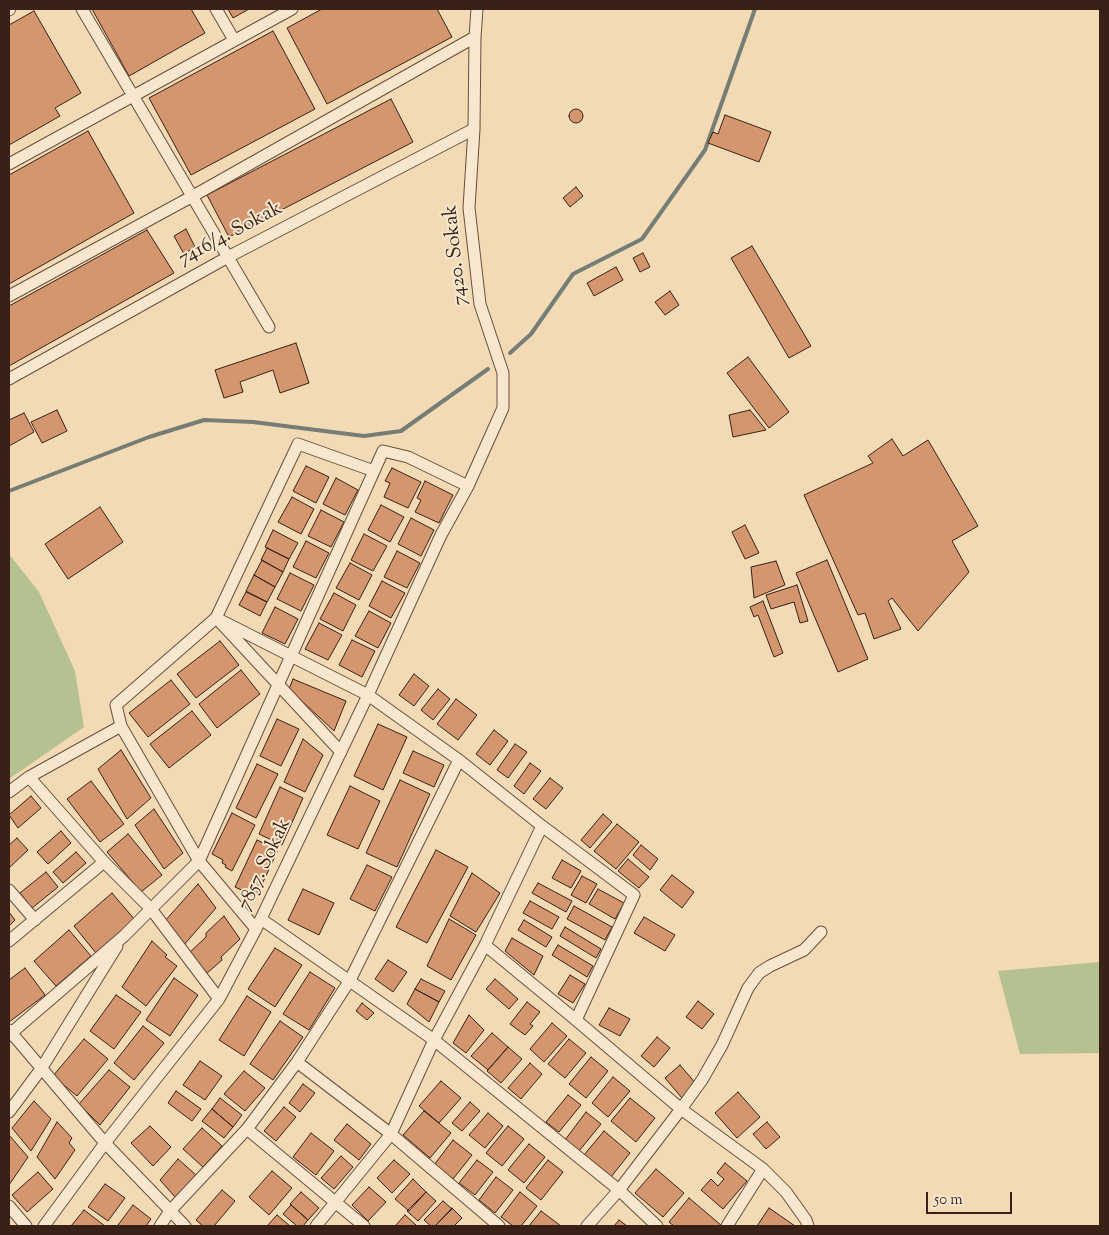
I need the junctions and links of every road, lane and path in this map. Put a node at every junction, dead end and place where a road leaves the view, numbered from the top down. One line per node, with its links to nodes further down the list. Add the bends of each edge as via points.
1 (82, 9): 7 (street)
2 (216, 9): 6 (street)
3 (292, 9): 6 (street)
4 (477, 9): 5 (street, 7420. Sokak)
5 (475, 37): 8 (street, 7420. Sokak); 10 (street)
6 (234, 40): 7 (street)
7 (134, 97): 9 (street); 10 (street)
8 (474, 129): 11 (street, 7416/4. Sokak); 16 (street, 7420. Sokak, via 469,208 480,304 504,373 503,408)
9 (9, 164)
10 (193, 196): 11 (street); 12 (street)
11 (228, 257): 13 (street); 14 (street, 7416/4. Sokak)
12 (9, 296)
13 (269, 327)
14 (9, 379)
15 (374, 471): 16 (street, via 383,450 408,457); 17 (street, via 298,444); 18 (street)
16 (468, 486): 20 (street, 7857. Sokak, via 441,535)
17 (216, 618): 18 (street); 19 (street); 21 (street, via 116,705)
18 (291, 655): 19 (street); 20 (street)
19 (279, 686): 22 (street); 27 (street)
20 (368, 694): 22 (street, 7857. Sokak); 23 (street)
21 (121, 726): 24 (street); 27 (street)
22 (340, 752): 32 (street, 7857. Sokak)
23 (459, 760): 26 (street); 37 (street)
24 (29, 777): 25 (street); 28 (street)
25 (9, 792)
26 (542, 826): 36 (street); 39 (street, via 634,895)
27 (199, 861): 30 (street); 32 (street)
28 (104, 862): 30 (street); 31 (street)
29 (9, 890): 31 (street)
30 (152, 909): 34 (street); 38 (street)
31 (35, 920): 35 (street)
32 (259, 924): 37 (street); 38 (street, 7857. Sokak)
33 (821, 932): 44 (street, via 804,950 759,973 748,988 702,1080)
34 (124, 936): 40 (street); 43 (street)
35 (9, 941)
36 (485, 945): 39 (street); 41 (street)
37 (350, 980): 41 (street); 42 (street)
38 (218, 999): 48 (street, 7857. Sokak)
39 (576, 1020): 44 (street)
40 (10, 1033): 43 (street)
41 (434, 1040): 47 (street); 50 (street)
42 (298, 1062): 46 (street); 47 (street)
43 (40, 1069): 45 (street); 48 (street)
44 (681, 1109): 49 (street); 50 (street)
45 (9, 1112)
46 (247, 1129): 51 (street); 53 (street)
47 (391, 1134): 51 (street); 60 (street)
48 (104, 1143): 53 (street); 55 (street, 7857. Sokak)
49 (762, 1169): 63 (street); 64 (street, via 786,1192)
50 (618, 1190): 61 (street); 62 (street)
51 (336, 1203): 58 (street); 59 (street)
52 (9, 1206): 54 (street)
53 (170, 1211): 56 (street); 57 (street)
54 (26, 1226)
55 (44, 1226)
56 (160, 1226)
57 (185, 1226)
58 (316, 1226)
59 (364, 1226)
60 (498, 1226)
61 (587, 1226)
62 (657, 1226)
63 (727, 1226)
64 (808, 1226)

